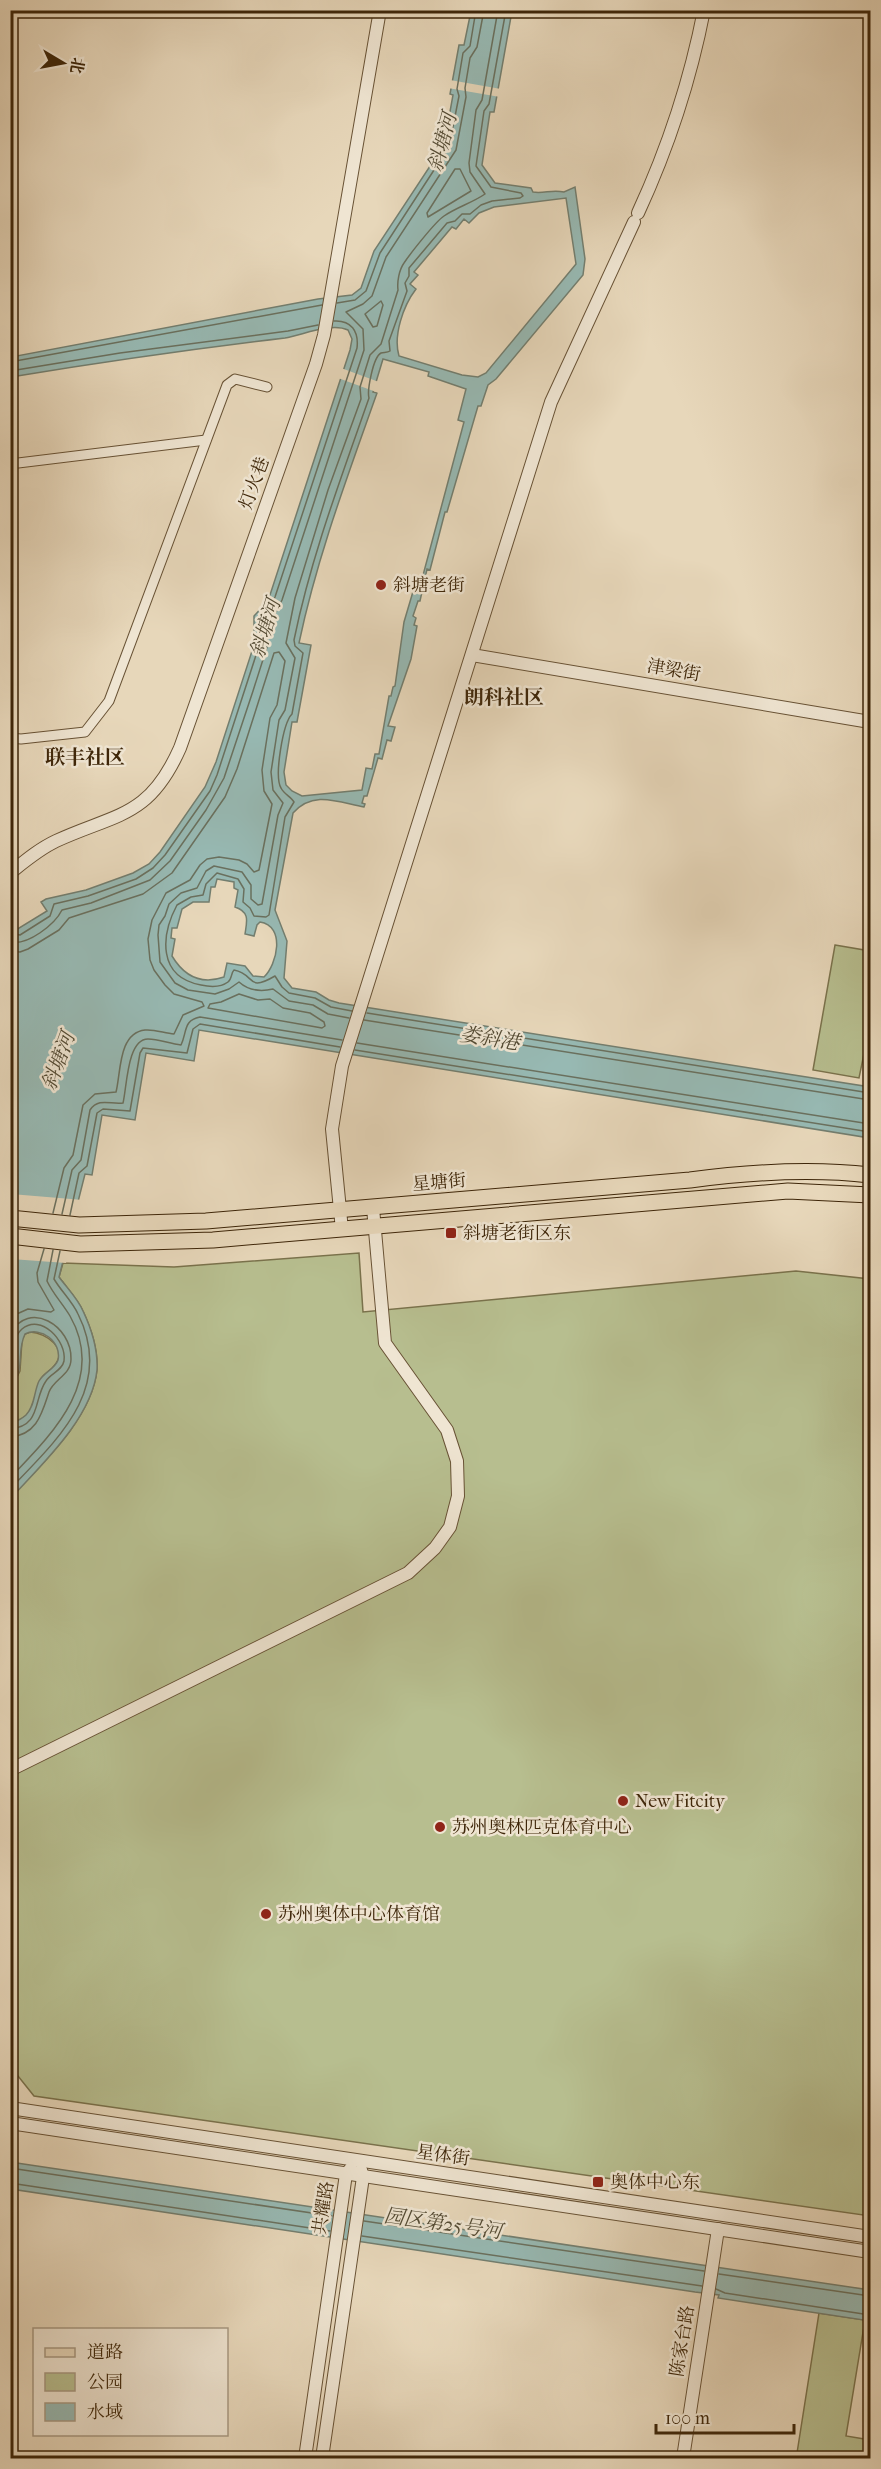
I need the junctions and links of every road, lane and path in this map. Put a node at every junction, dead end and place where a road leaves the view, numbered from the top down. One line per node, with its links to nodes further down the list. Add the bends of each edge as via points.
1 (380, 10): 9 (street, 灯火巷, via 324,335 180,748 158,788 131,810 54,842)
2 (704, 10): 6 (street, via 674,130 551,402)
3 (267, 387): 4 (street, via 231,381)
4 (206, 440): 5 (street); 8 (street, via 109,701 85,732)
5 (10, 464)
6 (472, 655): 7 (street, 津梁街); 13 (street, via 342,1066 332,1129)
7 (870, 722)
8 (10, 738)
9 (10, 873)
10 (870, 1174): 12 (main road, 星塘街, via 742,1173)
11 (870, 1195): 15 (main road, via 788,1191)
12 (373, 1208): 13 (main road, 星塘街); 15 (street)
13 (340, 1210): 14 (main road, 星塘街, via 120,1225); 16 (street)
14 (10, 1218)
15 (375, 1227): 16 (main road); 18 (street, via 385,1343 447,1430 457,1461 458,1496 444,1536 408,1573)
16 (342, 1230): 17 (main road, via 213,1240 80,1244)
17 (10, 1236)
18 (10, 1770)
19 (10, 2108): 21 (street, 星体街)
20 (10, 2123): 22 (street, 星体街)
21 (358, 2160): 22 (street, 共耀路); 23 (street, 共耀路); 25 (street, 星体街)
22 (346, 2174): 23 (street, 星体街); 27 (street, 共耀路)
23 (363, 2177): 24 (street, 星体街); 28 (street, 共耀路)
24 (718, 2229): 26 (street, 星体街); 29 (street, 陈家台路)
25 (870, 2237)
26 (870, 2252)
27 (305, 2458)
28 (322, 2458)
29 (683, 2458)

